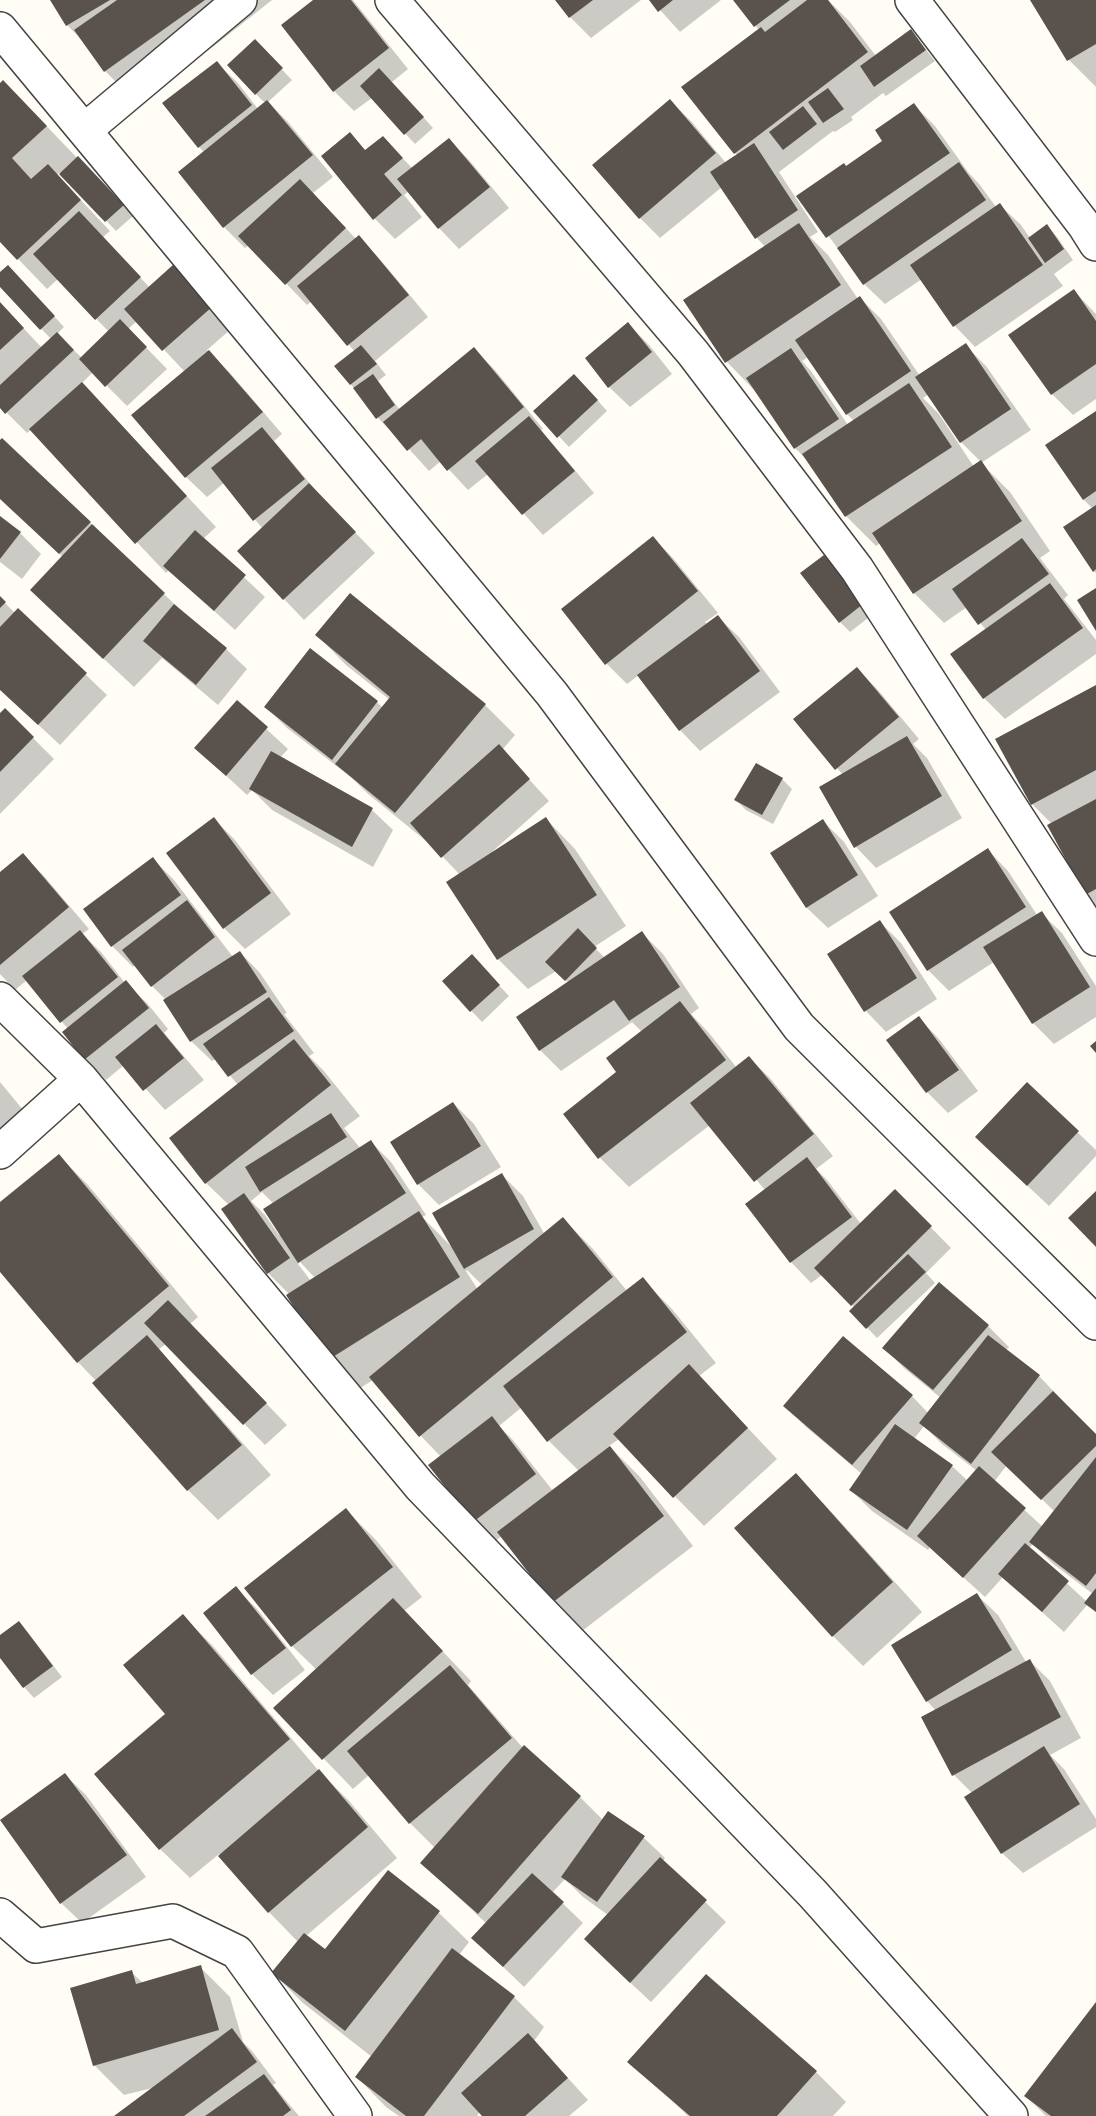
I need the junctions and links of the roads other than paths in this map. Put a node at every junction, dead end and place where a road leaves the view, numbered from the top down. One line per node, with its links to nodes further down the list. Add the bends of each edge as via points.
1 (240, 0): 5 (street)
2 (392, 0): 7 (street, via 693,353 857,568)
3 (912, 0): 6 (street)
4 (0, 29): 5 (street)
5 (85, 130): 11 (street, via 552,694 799,1028)
6 (1096, 244)
7 (1096, 939)
8 (0, 999): 9 (street)
9 (81, 1079): 10 (street); 14 (street, via 420,1486 813,1894)
10 (0, 1152)
11 (1096, 1323)
12 (0, 1915): 13 (street, via 36,1946 173,1921 237,1952)
13 (355, 2116)
14 (1011, 2116)

